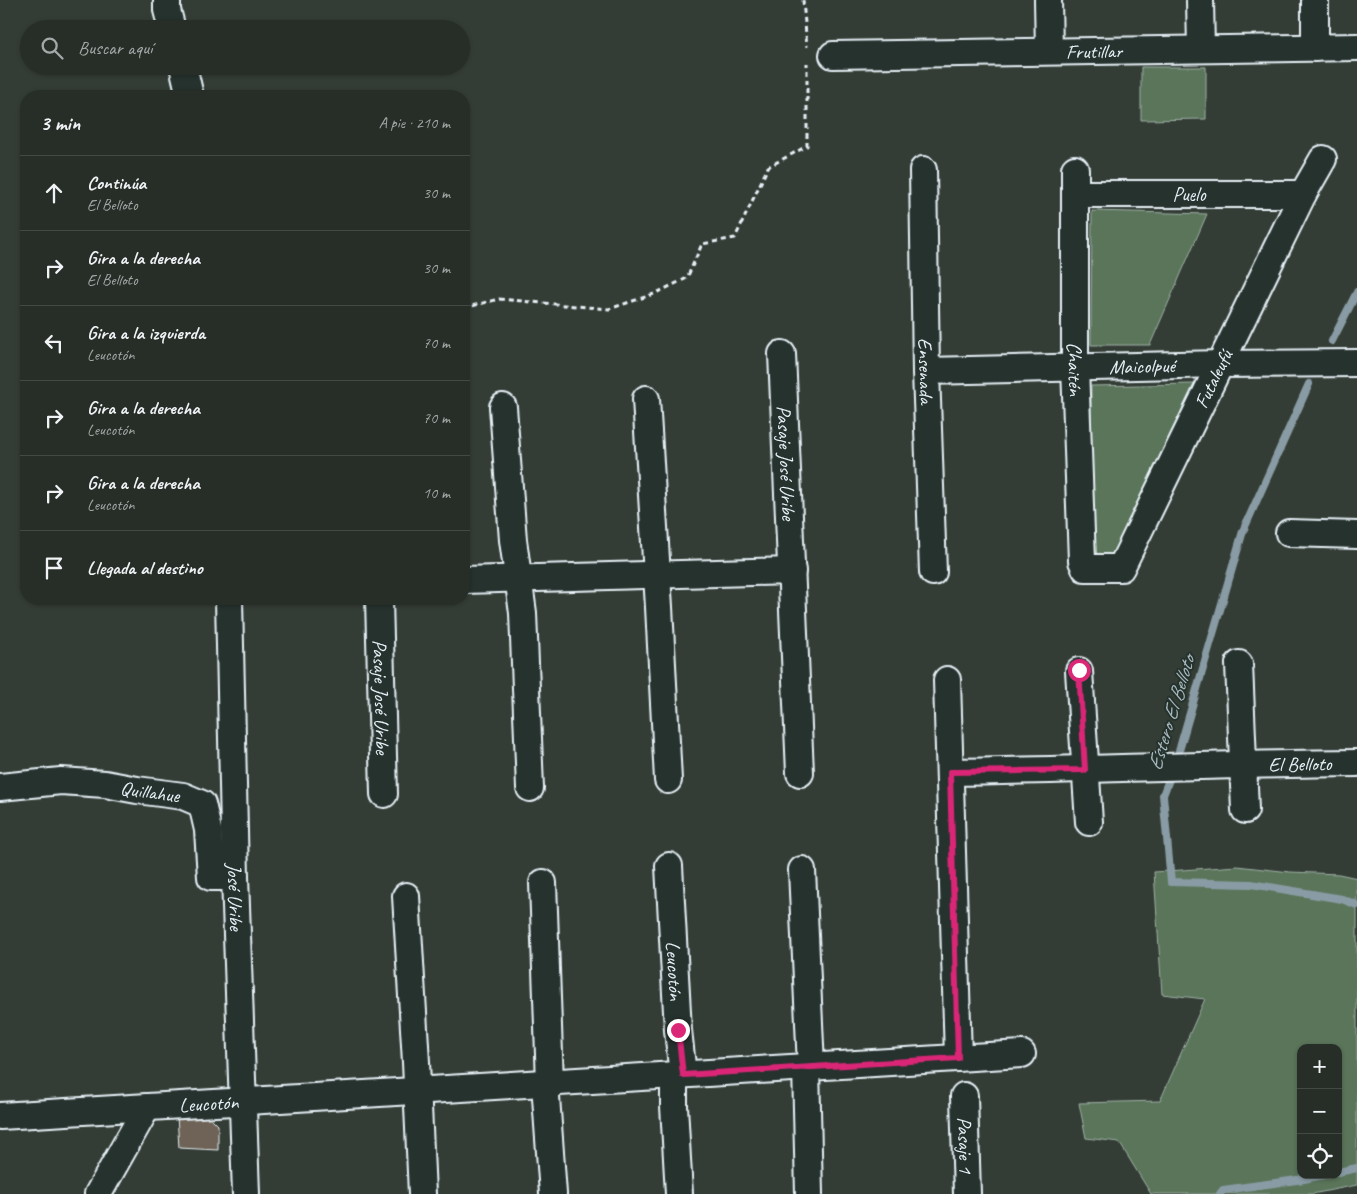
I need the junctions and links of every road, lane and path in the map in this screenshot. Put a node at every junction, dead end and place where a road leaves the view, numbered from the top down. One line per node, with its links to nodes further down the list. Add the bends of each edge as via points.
1 (167, 0): 6 (street)
2 (803, 0): 18 (path, via 807,146 768,167 735,238 702,244 687,278 654,294 609,309 499,299)
3 (1048, 0): 10 (street)
4 (1200, 0): 9 (street)
5 (1315, 0): 8 (street)
6 (170, 20)
7 (1357, 47): 8 (street, Frutillar)
8 (1315, 48): 9 (street, Frutillar)
9 (1201, 49): 10 (street, Frutillar)
10 (1049, 51): 11 (street, Frutillar)
11 (833, 55)
12 (185, 75): 13 (street)
13 (189, 90)
14 (1323, 159): 17 (street, Futaleufú)
15 (923, 170): 23 (street, Ensenada)
16 (1075, 182): 17 (street, Puelo); 22 (street, Chaitén)
17 (1303, 194): 21 (street, Futaleufú)
18 (470, 306)
19 (782, 354): 29 (street, Pasaje José Uribe)
20 (1357, 363): 21 (street, Maicolpué)
21 (1221, 364): 22 (street, Maicolpué); 28 (street, Futaleufú, via 1121,568)
22 (1075, 367): 23 (street, Maicolpué); 28 (street, Chaitén, via 1082,561)
23 (926, 371): 30 (street, Ensenada)
24 (646, 399): 31 (street)
25 (503, 407): 32 (street)
26 (1289, 533): 27 (street)
27 (1357, 535)
28 (1085, 568)
29 (792, 571): 31 (street); 43 (street, Pasaje José Uribe)
30 (933, 572)
31 (657, 575): 32 (street); 44 (street)
32 (518, 578): 33 (street); 46 (street, via 523,613)
33 (470, 580)
34 (229, 605): 52 (street, José Uribe)
35 (379, 605): 47 (street, Pasaje José Uribe)
36 (1239, 664): 40 (street, El Belloto)
37 (1079, 670): 41 (street)
38 (947, 680): 42 (street)
39 (1357, 763): 40 (street, El Belloto)
40 (1242, 764): 41 (street, El Belloto); 48 (street, El Belloto)
41 (1085, 770): 42 (street, El Belloto); 49 (street)
42 (950, 772): 56 (street)
43 (800, 773)
44 (668, 780)
45 (0, 787): 52 (street, Quillahue, via 70,782 183,796 202,804 208,830 211,877)
46 (530, 788)
47 (384, 794)
48 (1246, 810)
49 (1089, 822)
50 (669, 866): 58 (street, Leucotón)
51 (802, 870): 57 (street)
52 (235, 877): 62 (street, José Uribe)
53 (543, 882): 59 (street)
54 (406, 896): 60 (street)
55 (1022, 1054): 56 (street, Leucotón)
56 (958, 1058): 57 (street, Leucotón)
57 (808, 1067): 58 (street, Leucotón); 70 (street)
58 (679, 1075): 59 (street, Leucotón); 69 (street, Leucotón, via 674,1106)
59 (548, 1083): 60 (street, Leucotón); 68 (street)
60 (416, 1091): 62 (street, Leucotón); 67 (street)
61 (964, 1096): 71 (street, Pasaje 1)
62 (243, 1101): 63 (street, Leucotón); 66 (street, José Uribe)
63 (147, 1107): 64 (street, Leucotón); 65 (street)
64 (0, 1116)
65 (98, 1194)
66 (246, 1194)
67 (422, 1194)
68 (553, 1194)
69 (679, 1194)
70 (810, 1194)
71 (967, 1194)

